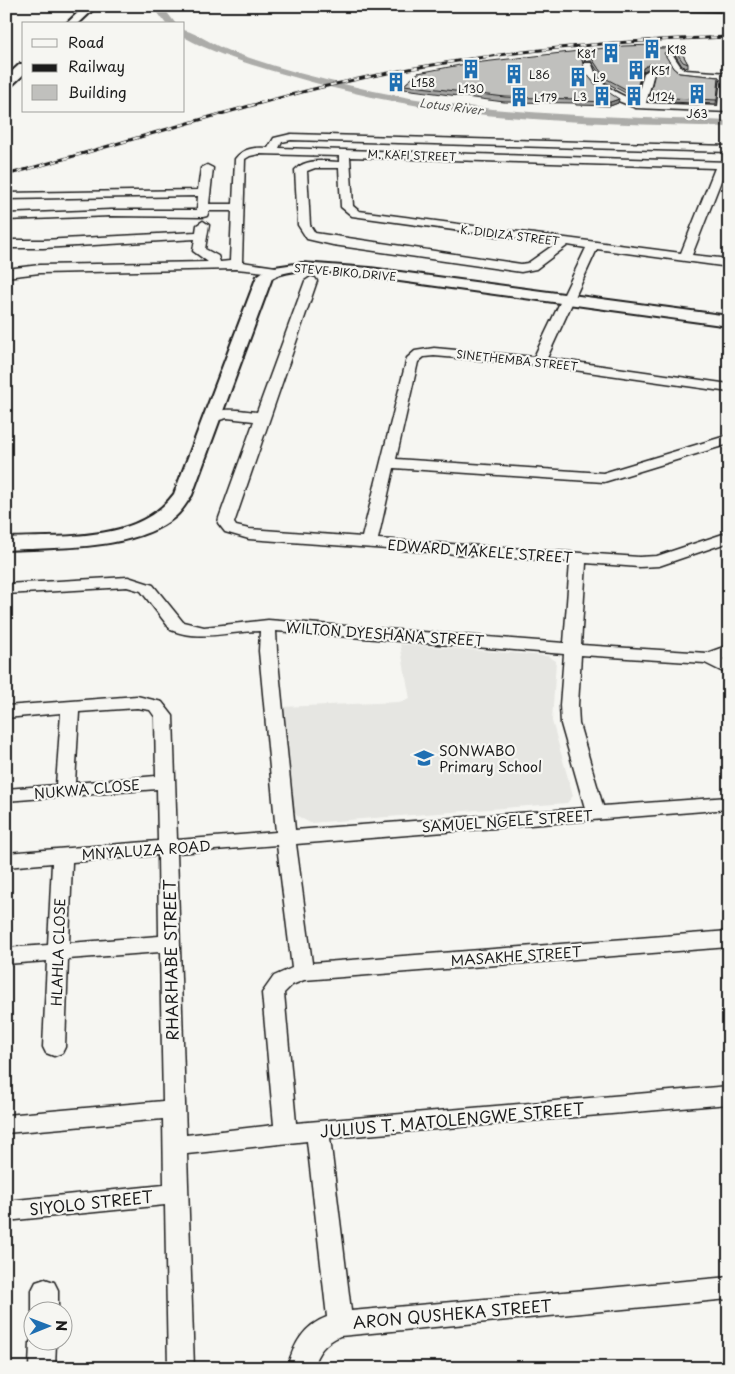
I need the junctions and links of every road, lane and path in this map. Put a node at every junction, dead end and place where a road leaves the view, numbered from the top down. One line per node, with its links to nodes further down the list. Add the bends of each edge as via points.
1 (646, 6): 3 (main road)
2 (90, 7): 4 (main road)
3 (724, 8)
4 (73, 22)
5 (670, 57): 9 (street, via 683,73)
6 (588, 65): 11 (street, via 594,79 612,94)
7 (22, 69): 10 (main road)
8 (649, 73): 11 (street)
9 (728, 76): 12 (street)
10 (6, 84)
11 (640, 106): 12 (street)
12 (726, 109)
13 (612, 147): 14 (street); 15 (street, via 291,137 278,140); 17 (street)
14 (729, 149)
15 (272, 151): 16 (street, M. KAFI STREET); 22 (street, M. KAFI STREET, via 246,153 240,159)
16 (344, 159): 17 (street, M. KAFI STREET); 26 (street, K. DIDIZA STREET, via 347,207 356,214); 26 (street, via 306,166 301,170 304,225 311,236 521,268 532,266)
17 (613, 161): 18 (street, M. KAFI STREET)
18 (725, 164): 30 (street)
19 (207, 168): 20 (street)
20 (204, 193): 21 (street); 23 (street)
21 (6, 196)
22 (238, 207): 23 (street); 32 (street, M. KAFI STREET)
23 (204, 211): 24 (street); 25 (street)
24 (6, 217)
25 (201, 235): 28 (street); 33 (street, via 199,252 214,259)
26 (565, 242): 29 (street, K. DIDIZA STREET)
27 (6, 244): 28 (street)
28 (43, 244): 34 (street)
29 (593, 245): 30 (street, K. DIDIZA STREET); 38 (street)
30 (686, 257): 31 (street, K. DIDIZA STREET)
31 (729, 263)
32 (236, 265): 33 (street); 35 (street)
33 (214, 266): 34 (street)
34 (40, 269): 36 (street)
35 (272, 270): 38 (main road, STEVE BIKO DRIVE, via 288,267 357,271); 42 (main road, via 262,283)
36 (6, 273)
37 (311, 281): 43 (street)
38 (567, 299): 39 (main road, STEVE BIKO DRIVE); 40 (street)
39 (729, 321)
40 (539, 361): 41 (street, SINETHEMBA STREET); 45 (street, SINETHEMBA STREET, via 434,352 415,357)
41 (729, 388)
42 (218, 413): 43 (street); 48 (main road, via 179,503 164,518 139,530 110,537)
43 (262, 417): 47 (street, EDWARD MAKELE STREET, via 227,518 228,528 249,534)
44 (729, 439): 45 (street, via 604,478)
45 (388, 464): 47 (street, SINETHEMBA STREET)
46 (729, 537): 49 (street, EDWARD MAKELE STREET, via 654,561)
47 (369, 542): 49 (street, EDWARD MAKELE STREET)
48 (6, 544)
49 (578, 558): 52 (street)
50 (6, 588): 51 (street, via 128,582 148,588 177,626 184,629 204,632)
51 (268, 625): 52 (street, WILTON DYESHANA STREET); 63 (street, WILTON DYESHANA STREET)
52 (574, 649): 54 (street, WILTON DYESHANA STREET); 62 (street, via 570,724)
53 (729, 650): 54 (street, WILTON DYESHANA STREET)
54 (709, 658): 55 (street)
55 (729, 670)
56 (70, 707): 57 (street, RHARHABE STREET); 58 (street, RHARHABE STREET, via 137,702 156,706 164,716); 59 (street)
57 (6, 712)
58 (165, 782): 59 (street, NUKWA CLOSE); 64 (street, RHARHABE STREET)
59 (65, 791): 60 (street, NUKWA CLOSE)
60 (8, 795)
61 (729, 803): 62 (street, SAMUEL NGELE STREET)
62 (596, 814): 63 (street, SAMUEL NGELE STREET)
63 (286, 839): 64 (street, MNYALUZA ROAD); 71 (street, WILTON DYESHANA STREET)
64 (167, 848): 65 (street, MNYALUZA ROAD); 68 (street, RHARHABE STREET)
65 (62, 856): 66 (street, MNYALUZA ROAD); 69 (street, HLAHLA CLOSE)
66 (6, 860)
67 (729, 939): 71 (street, MASAKHE STREET)
68 (170, 943): 69 (street); 74 (street, RHARHABE STREET)
69 (58, 952): 70 (street); 72 (street, HLAHLA CLOSE)
70 (6, 956)
71 (302, 972): 77 (street, via 283,980 273,993)
72 (54, 1047)
73 (729, 1095): 76 (street, JULIUS T. MATOLENGWE STREET)
74 (174, 1109): 75 (street); 78 (street, RHARHABE STREET)
75 (6, 1124)
76 (317, 1130): 77 (street, JULIUS T. MATOLENGWE STREET); 82 (street, ARON QUSHEKA STREET)
77 (286, 1134): 78 (street, JULIUS T. MATOLENGWE STREET)
78 (175, 1146): 79 (street, RHARHABE STREET)
79 (176, 1194): 80 (street, SIYOLO STREET); 85 (street, RHARHABE STREET)
80 (6, 1210)
81 (729, 1288): 82 (street, ARON QUSHEKA STREET)
82 (340, 1324): 86 (street, via 314,1337 304,1353)
83 (43, 1352): 84 (street)
84 (42, 1368)
85 (181, 1368)
86 (300, 1368)

